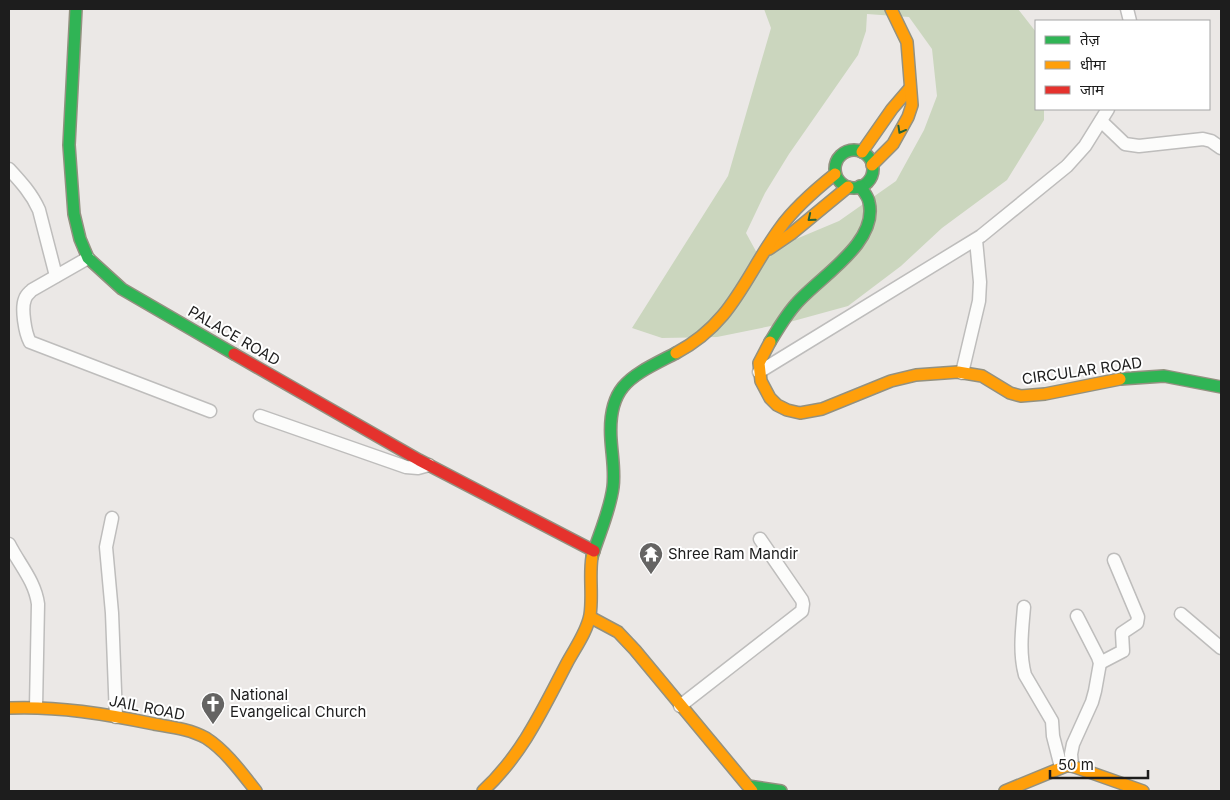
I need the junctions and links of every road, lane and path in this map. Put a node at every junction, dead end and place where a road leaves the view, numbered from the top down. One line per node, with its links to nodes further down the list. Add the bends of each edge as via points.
1 (76, 9): 15 (main road, PALACE ROAD, via 69,146 74,214)
2 (891, 9): 3 (main road, via 907,42)
3 (910, 88): 7 (main road); 8 (main road, one-way to 8, via 912,104 908,117 893,144)
4 (1107, 110): 5 (street)
5 (1100, 121): 6 (street, via 1125,144 1139,146 1203,139); 13 (street, via 1085,146 1067,166)
6 (1221, 148)
7 (862, 152): 8 (main road); 10 (main road, via 853,150 838,157)
8 (872, 165): 12 (main road, via 870,178)
9 (9, 169): 16 (street, via 39,210)
10 (835, 174): 11 (main road, via 842,184); 14 (main road, via 781,226)
11 (848, 186): 12 (main road); 14 (main road, one-way to 14, via 791,234)
12 (860, 186): 17 (main road, via 869,201 866,234 796,304 767,346 759,363)
13 (976, 240): 17 (street); 18 (street, via 980,282)
14 (762, 253): 26 (main road, via 736,300 714,326 690,346 635,376 616,396 611,423 615,471 613,488)
15 (88, 258): 16 (street); 22 (main road, PALACE ROAD, via 122,289)
16 (56, 276): 20 (street, via 25,297 26,331 30,342)
17 (759, 372): 18 (main road, CIRCULAR ROAD, via 760,381 770,398 787,410 800,413 822,408 891,381 916,375)
18 (962, 372): 19 (main road, CIRCULAR ROAD, via 982,376 1021,396 1146,376 1164,376)
19 (1221, 387)
20 (210, 411)
21 (260, 416): 22 (street, via 406,467)
22 (428, 465): 26 (main road, PALACE ROAD)
23 (112, 518): 37 (street, via 106,547)
24 (760, 539): 34 (street, via 802,600 802,611)
25 (9, 544): 35 (street, via 35,586 37,595)
26 (594, 551): 31 (main road, via 590,570)
27 (1114, 560): 33 (street, via 1138,617 1137,622 1122,633 1123,651)
28 (1024, 607): 38 (street, via 1021,641 1025,675 1052,721 1053,736)
29 (1181, 614): 32 (street)
30 (1077, 616): 33 (street)
31 (590, 617): 34 (main road, via 618,632); 41 (main road, via 517,756)
32 (1221, 648)
33 (1100, 663): 38 (street, via 1092,702)
34 (680, 706): 39 (main road)
35 (36, 707): 36 (main road, JAIL ROAD); 37 (main road, JAIL ROAD)
36 (9, 708)
37 (116, 717): 40 (main road, JAIL ROAD, via 187,731 204,738 214,744)
38 (1067, 766): 43 (main road); 44 (main road)
39 (750, 788): 42 (main road)
40 (256, 791)
41 (484, 791)
42 (781, 791)
43 (1005, 791)
44 (1143, 791)

